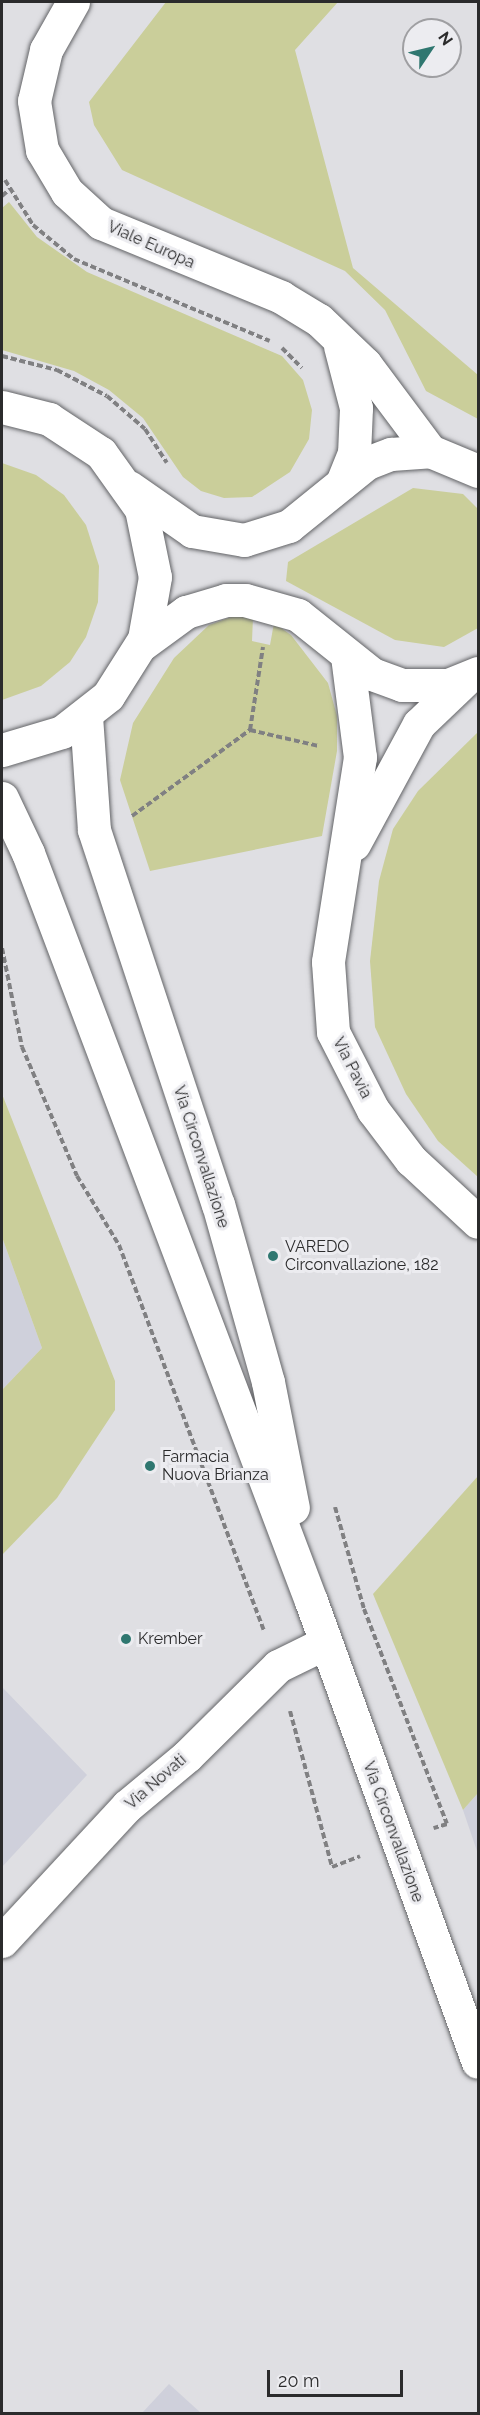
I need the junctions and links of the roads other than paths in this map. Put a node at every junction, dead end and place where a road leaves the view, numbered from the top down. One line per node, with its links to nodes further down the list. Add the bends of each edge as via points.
1 (72, 2): 2 (street, Viale Europa, via 46,50 34,101 42,150 67,192 101,223 281,297)
2 (331, 329): 4 (street, Viale Europa, via 365,364); 6 (street, via 350,371 356,408 354,453)
3 (2, 407): 7 (street, via 49,419 76,434 101,453)
4 (430, 451): 5 (street); 6 (street, via 379,458)
5 (478, 471)
6 (342, 483): 7 (street, via 290,526 244,540 192,531)
7 (129, 487): 8 (street, via 146,522 154,559 152,609)
8 (141, 645): 9 (street, via 186,612 226,600 245,600 298,615); 11 (street, via 117,687)
9 (347, 656): 10 (street, via 372,674 402,685); 14 (street, Via Pavia, via 360,757)
10 (472, 676): 14 (street, Via Pavia, via 419,724)
11 (86, 716): 12 (street, via 41,741); 16 (street, Via Circonvallazione, via 94,830 218,1204 267,1382)
12 (2, 750)
13 (2, 798): 16 (street, Via Circonvallazione, via 28,853)
14 (339, 872): 15 (street, Via Pavia, via 328,962 333,1032 373,1110 411,1160)
15 (478, 1222)
16 (311, 1601): 17 (street, Via Circonvallazione)
17 (325, 1643): 18 (street, Via Novati, via 278,1666 187,1756 127,1806); 19 (street, Via Circonvallazione)
18 (2, 1941)
19 (478, 2062)

